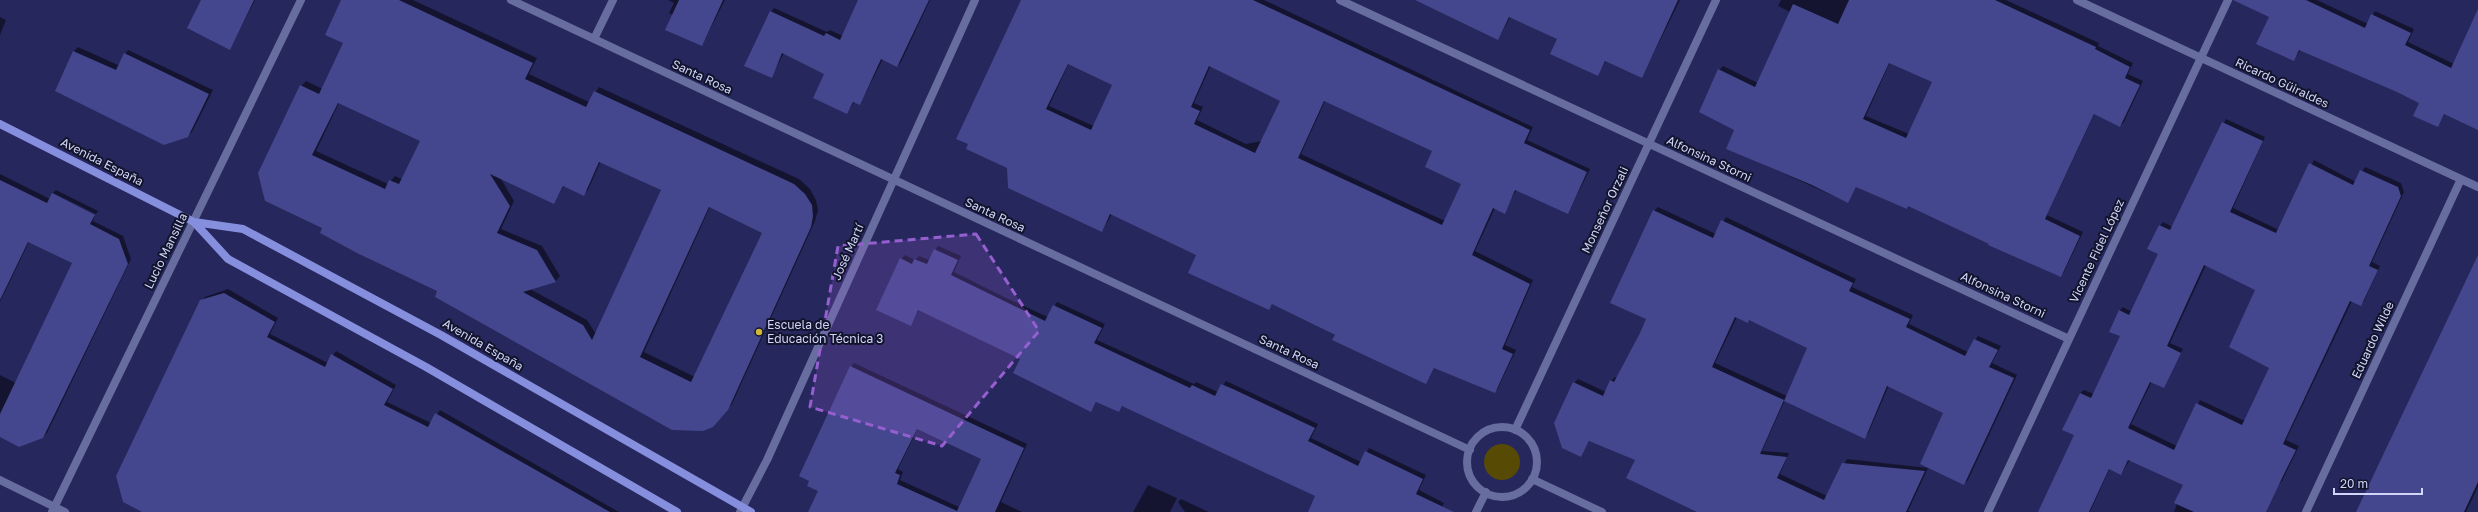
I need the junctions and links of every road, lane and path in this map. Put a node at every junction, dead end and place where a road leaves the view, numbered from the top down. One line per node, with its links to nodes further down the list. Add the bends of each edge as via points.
1 (301, 0): 16 (street, Lucio Mansilla)
2 (511, 0): 9 (street, Santa Rosa)
3 (613, 0): 9 (street)
4 (976, 0): 14 (street, José Martí)
5 (1340, 0): 12 (street, Alfonsina Storni)
6 (1716, 0): 12 (street, Monseñor Orzali)
7 (2077, 0): 10 (street, Ricardo Güiraldes)
8 (2228, 0): 10 (street, Vicente Fidel López)
9 (594, 39): 14 (street, Santa Rosa)
10 (2200, 58): 13 (street, Ricardo Güiraldes); 17 (street, Vicente Fidel López)
11 (0, 124): 16 (main road, Avenida España)
12 (1649, 144): 17 (street, Alfonsina Storni); 18 (street, Monseñor Orzali)
13 (2461, 179): 15 (street, Ricardo Güiraldes); 31 (street, Eduardo Wilde)
14 (893, 181): 19 (street, Santa Rosa); 24 (street, José Martí, via 770,453)
15 (2478, 187)
16 (194, 222): 23 (street, Lucio Mansilla); 24 (main road, Avenida España, via 243,229 441,335); 26 (main road, Avenida España, via 228,259 426,367)
17 (2069, 339): 30 (street, Vicente Fidel López)
18 (1515, 430): 19 (street, via 1501,427 1491,429 1476,439); 20 (street, via 1527,437 1536,453 1537,462)
19 (1470, 450): 22 (street, via 1470,476 1475,484)
20 (1532, 479): 22 (street, via 1526,488 1509,496 1499,497); 29 (street)
21 (0, 480): 23 (street)
22 (1486, 492): 28 (street)
23 (54, 509): 25 (street)
24 (741, 510): 27 (main road, Avenida España)
25 (65, 512)
26 (677, 512)
27 (751, 512)
28 (1476, 512)
29 (1602, 512)
30 (1988, 512)
31 (2306, 512)

